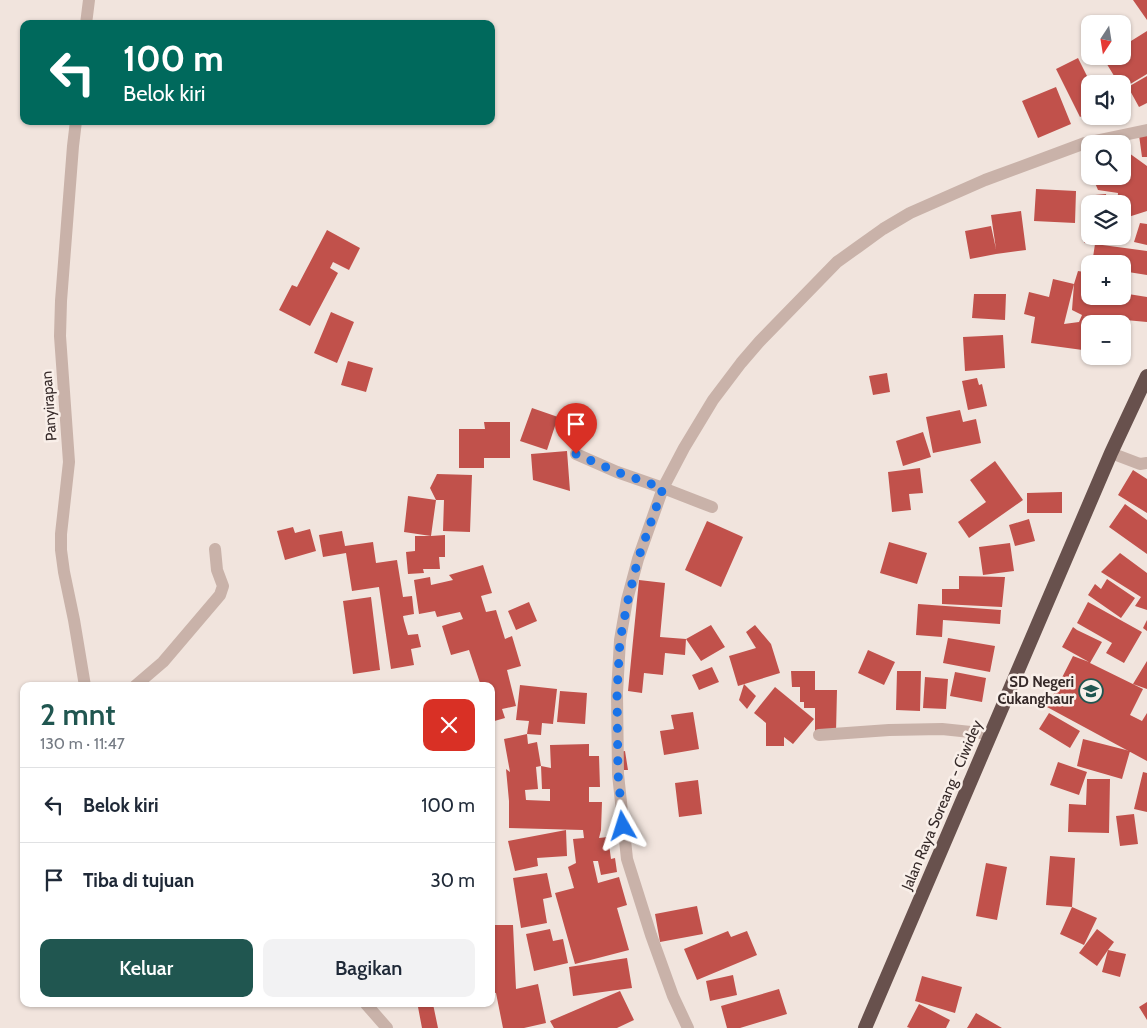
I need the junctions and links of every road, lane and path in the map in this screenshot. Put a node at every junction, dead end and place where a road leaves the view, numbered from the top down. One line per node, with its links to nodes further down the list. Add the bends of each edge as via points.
1 (89, 0): 2 (street)
2 (86, 20)
3 (76, 125): 12 (street, Panyirapan, via 60,310 69,462 61,550)
4 (1147, 130): 9 (street, via 1085,143 985,180 910,213 837,262 741,363 713,400)
5 (1147, 376): 6 (highway, Jalan Raya Soreang - Ciwidey)
6 (1111, 453): 8 (street); 14 (highway, Jalan Raya Soreang - Ciwidey)
7 (576, 454): 9 (street)
8 (1147, 464)
9 (663, 488): 10 (street); 18 (street, via 638,559 620,640 618,774 627,859 660,959)
10 (712, 507)
11 (215, 550): 13 (street, via 223,586 220,595 163,662)
12 (84, 682)
13 (140, 682)
14 (990, 734): 15 (street, via 942,729); 19 (highway, Jalan Raya Soreang - Ciwidey)
15 (819, 735)
16 (369, 1007): 17 (street)
17 (387, 1028)
18 (688, 1028)
19 (865, 1028)

